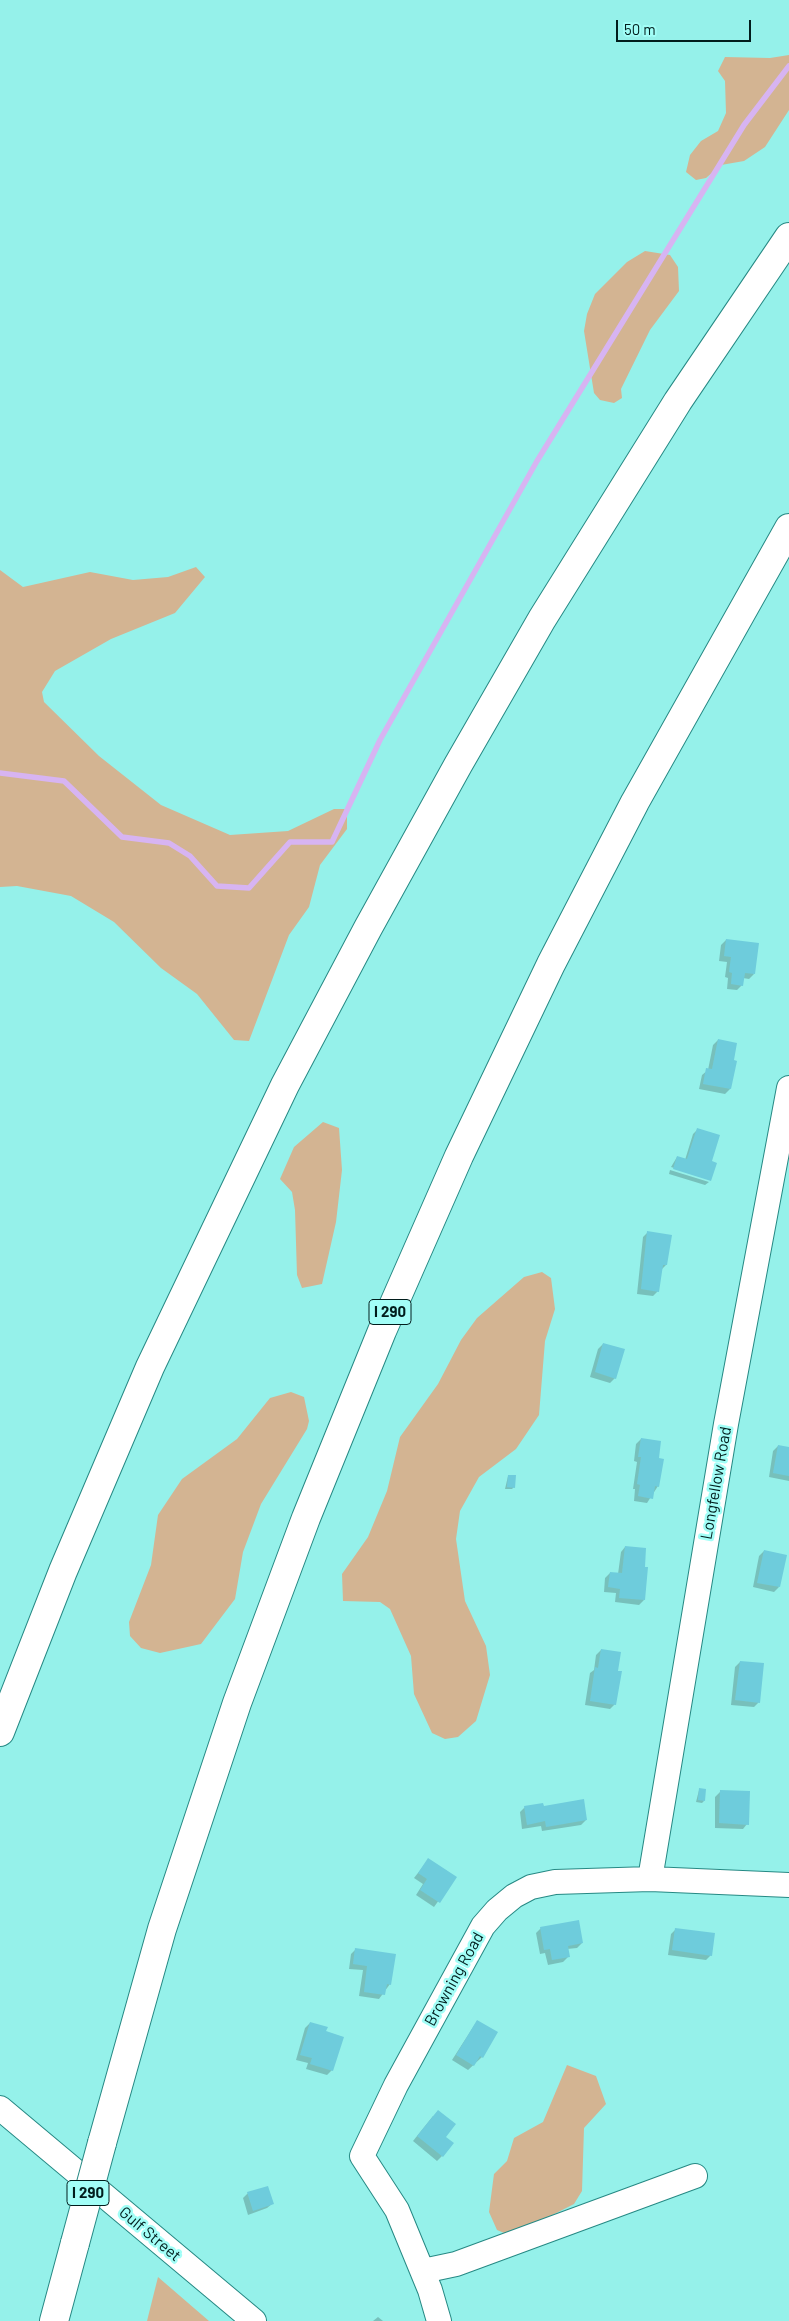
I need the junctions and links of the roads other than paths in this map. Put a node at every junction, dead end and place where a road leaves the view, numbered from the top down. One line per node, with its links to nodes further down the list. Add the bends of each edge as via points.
1 (789, 237): 4 (highway, via 678,402 542,619 368,928 285,1086 150,1367 63,1571)
2 (789, 528): 10 (highway, I 290, bridge, via 635,802 551,964 459,1156 382,1331 306,1518 222,1748 162,1929)
3 (789, 1088): 5 (street, Longfellow Road, via 726,1424)
4 (0, 1732)
5 (650, 1879): 6 (street, Browning Road); 9 (street, Browning Road, via 555,1882 531,1887 497,1910 473,1942 396,2085 362,2156 397,2210)
6 (789, 1885)
7 (0, 2108): 11 (street, Gulf Street)
8 (695, 2176): 9 (street, via 456,2264)
9 (423, 2271): 12 (street, Browning Road)
10 (54, 2321)
11 (254, 2321)
12 (439, 2321)

